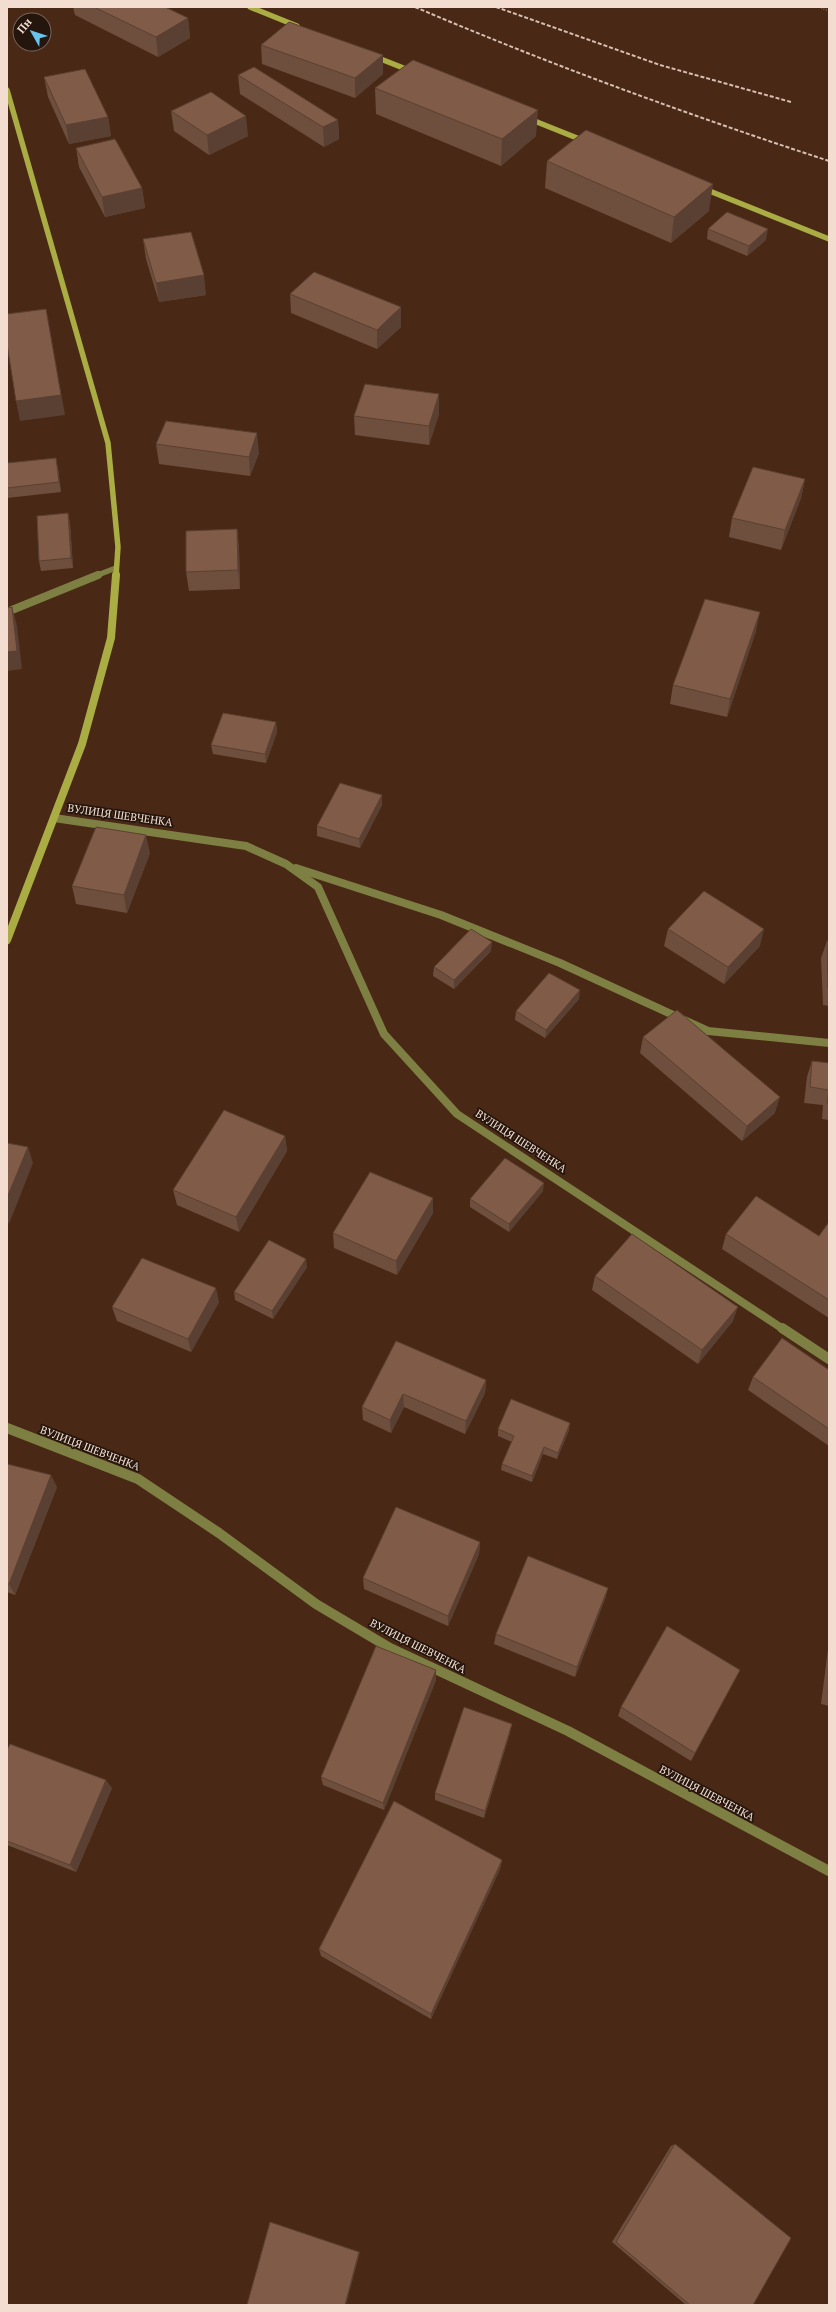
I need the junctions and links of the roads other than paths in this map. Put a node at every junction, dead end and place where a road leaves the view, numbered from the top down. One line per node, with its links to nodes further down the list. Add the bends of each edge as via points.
1 (250, 7): 2 (main road)
2 (303, 28)
3 (369, 55): 4 (main road)
4 (414, 73)
5 (7, 90): 10 (main road, via 108,443 118,547)
6 (518, 114): 7 (main road)
7 (592, 144)
8 (696, 186): 9 (main road)
9 (829, 239)
10 (116, 568): 11 (street); 12 (main road, via 111,638 82,744)
11 (7, 612)
12 (54, 818): 13 (street, ВУЛИЦЯ ШЕВЧЕНКА, via 246,846); 14 (main road, ВУЛИЦЯ ШЕВЧЕНКА)
13 (286, 864): 15 (street, ВУЛИЦЯ ШЕВЧЕНКА, via 441,915 560,963 708,1031); 16 (street, ВУЛИЦЯ ШЕВЧЕНКА, via 318,886 384,1034 457,1114)
14 (7, 940)
15 (829, 1043)
16 (829, 1359)
17 (7, 1428): 18 (street, ВУЛИЦЯ ШЕВЧЕНКА, via 138,1479 219,1533 316,1604 390,1648 568,1731)
18 (829, 1872)

